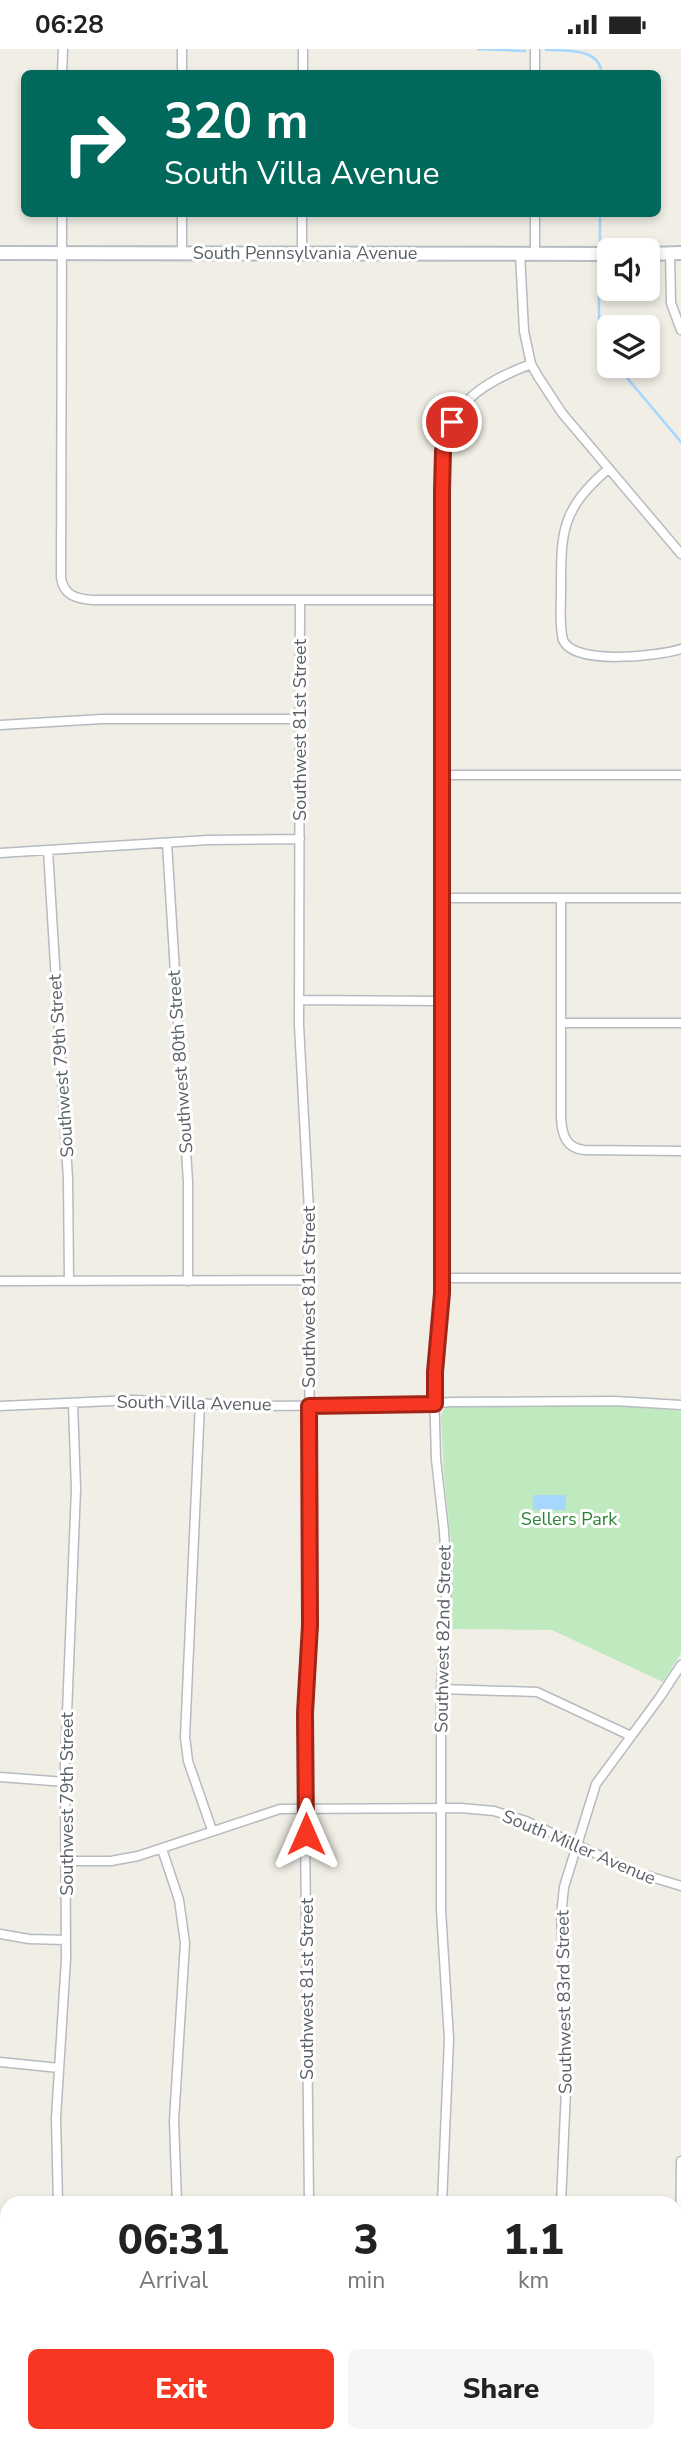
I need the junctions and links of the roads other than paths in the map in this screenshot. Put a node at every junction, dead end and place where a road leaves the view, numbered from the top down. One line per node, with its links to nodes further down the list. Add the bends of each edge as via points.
1 (62, 49): 5 (street)
2 (182, 49): 6 (street)
3 (303, 49): 7 (street)
4 (535, 49): 8 (street)
5 (62, 70)
6 (182, 70)
7 (303, 70)
8 (535, 70)
9 (62, 217): 14 (street)
10 (182, 217): 15 (street)
11 (302, 217): 16 (street)
12 (535, 217): 18 (street)
13 (0, 253): 14 (main road, South Pennsylvania Avenue)
14 (62, 253): 15 (main road, South Pennsylvania Avenue); 25 (street, via 62,585 76,598 93,600)
15 (182, 253): 16 (main road, South Pennsylvania Avenue)
16 (302, 253): 17 (main road, South Pennsylvania Avenue)
17 (520, 253): 18 (main road, South Pennsylvania Avenue); 22 (street)
18 (535, 253): 20 (main road, South Pennsylvania Avenue)
19 (675, 253): 21 (street, via 671,303)
20 (597, 254)
21 (681, 330)
22 (531, 363): 23 (street, via 549,396); 26 (street, Southwest 82nd Street, via 478,389 448,432 442,466)
23 (608, 469): 24 (street); 27 (street, via 577,500 563,531 562,640 573,652 588,655 650,655)
24 (681, 554)
25 (300, 600): 26 (street); 28 (street, Southwest 81st Street)
26 (442, 600): 30 (street, Southwest 82nd Street)
27 (681, 649)
28 (300, 719): 29 (street, via 102,719); 32 (street, Southwest 81st Street)
29 (0, 725)
30 (442, 775): 31 (street); 36 (street, Southwest 82nd Street)
31 (681, 775)
32 (300, 839): 33 (street); 39 (street, Southwest 81st Street)
33 (167, 843): 34 (street); 49 (street, Southwest 80th Street, via 188,1182)
34 (48, 850): 35 (street); 48 (street, Southwest 79th Street, via 68,1179)
35 (0, 853)
36 (442, 898): 37 (street); 40 (street, Southwest 82nd Street)
37 (561, 898): 38 (street); 41 (street)
38 (681, 898)
39 (299, 1000): 40 (street); 46 (street, Southwest 81st Street)
40 (442, 1001): 44 (street, Southwest 82nd Street)
41 (561, 1023): 42 (street); 43 (street, via 561,1127 565,1139 584,1150)
42 (681, 1023)
43 (681, 1151)
44 (442, 1278): 45 (street); 52 (street, Southwest 82nd Street)
45 (681, 1278)
46 (309, 1280): 49 (street); 55 (street, Southwest 81st Street)
47 (0, 1281): 48 (street)
48 (69, 1281): 49 (street)
49 (188, 1281)
50 (200, 1403): 51 (street, South Villa Avenue, via 133,1400); 55 (street, South Villa Avenue); 63 (street, via 186,1745)
51 (73, 1404): 54 (street, South Villa Avenue); 60 (street, Southwest 79th Street, via 76,1489)
52 (435, 1404): 53 (street, South Villa Avenue, via 615,1401); 55 (street, South Villa Avenue); 57 (street, Southwest 82nd Street, via 447,1572)
53 (681, 1405)
54 (0, 1406)
55 (309, 1406): 61 (street, Southwest 81st Street)
56 (681, 1665): 58 (street, Southwest 83rd Street)
57 (441, 1689): 58 (street, via 537,1692); 62 (street, Southwest 82nd Street)
58 (631, 1736): 64 (street, Southwest 83rd Street, via 596,1784)
59 (0, 1777): 60 (street)
60 (65, 1782): 66 (street, Southwest 79th Street)
61 (305, 1808): 62 (street, South Miller Avenue); 63 (street, South Miller Avenue, via 272,1811); 75 (street, Southwest 81st Street)
62 (440, 1808): 64 (street, South Miller Avenue, via 508,1814); 76 (street, Southwest 82nd Street, via 449,2039)
63 (212, 1830): 65 (street, South Miller Avenue)
64 (577, 1844): 67 (street, South Miller Avenue, via 635,1872); 77 (street, Southwest 83rd Street, via 561,1910 568,2043)
65 (162, 1849): 66 (street, South Miller Avenue, via 117,1860); 74 (street, via 179,1900 185,1943 174,2121)
66 (66, 1861): 69 (street, Southwest 79th Street)
67 (681, 1886)
68 (0, 1934): 69 (street)
69 (66, 1940): 71 (street, Southwest 79th Street)
70 (0, 2062): 71 (street)
71 (59, 2068): 73 (street, Southwest 79th Street)
72 (681, 2161): 78 (street)
73 (58, 2196)
74 (177, 2196)
75 (309, 2196)
76 (442, 2196)
77 (561, 2196)
78 (681, 2196)

